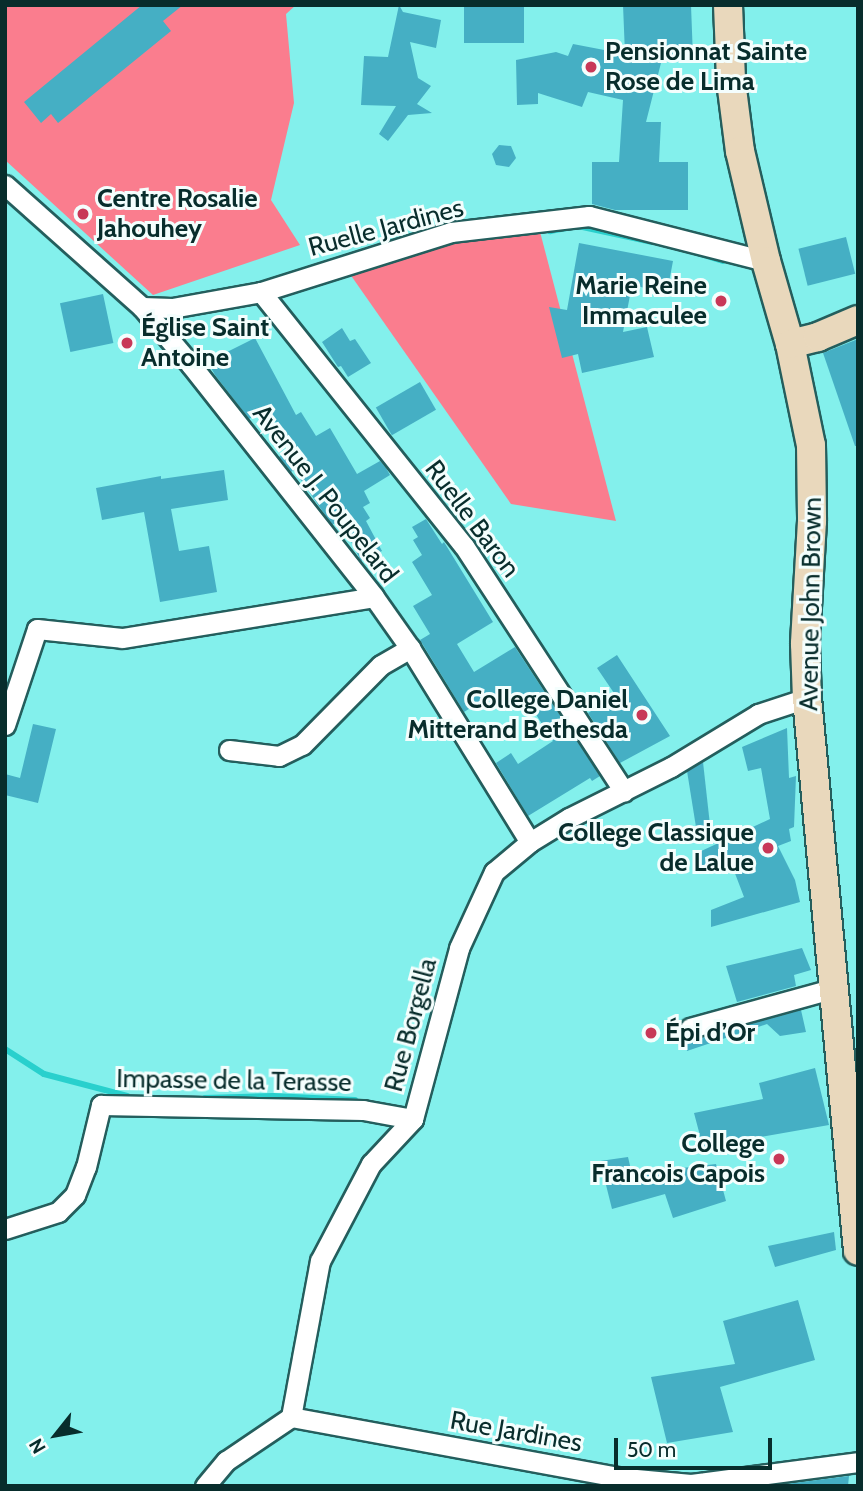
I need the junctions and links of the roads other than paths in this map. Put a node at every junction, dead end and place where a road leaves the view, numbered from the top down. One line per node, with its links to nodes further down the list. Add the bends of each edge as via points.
1 (728, 5): 3 (main road, Avenue John Brown, via 735,118)
2 (5, 185): 5 (street, Avenue J. Poupelard)
3 (766, 261): 4 (street, Ruelle Jardines, via 589,216 451,232); 7 (main road, Avenue John Brown)
4 (261, 292): 5 (street, Ruelle Jardines, via 172,308); 13 (street, Ruelle Baron, via 464,546)
5 (142, 307): 8 (street, Avenue J. Poupelard)
6 (858, 320): 7 (main road)
7 (790, 344): 10 (main road, Avenue John Brown, via 807,418 812,466)
8 (374, 597): 9 (street, Avenue J. Poupelard); 11 (street, via 122,638 37,629)
9 (410, 649): 12 (street, via 381,665 302,745 279,756); 14 (street, Avenue J. Poupelard)
10 (807, 698): 13 (street, Rue Borgella, via 758,714); 15 (main road, Avenue John Brown)
11 (5, 725)
12 (229, 750)
13 (624, 791): 14 (street, Rue Borgella)
14 (530, 842): 18 (street, Rue Borgella, via 494,872 459,948)
15 (832, 989): 16 (street); 17 (main road, Avenue John Brown)
16 (690, 1028)
17 (849, 1085): 19 (main road, Avenue John Brown)
18 (413, 1119): 20 (street, Impasse de la Terasse, via 363,1110 101,1105 75,1195 58,1212); 22 (street, Rue Borgella, via 371,1164 320,1261)
19 (853, 1152): 21 (main road, Avenue John Brown)
20 (5, 1229)
21 (858, 1251)
22 (292, 1417): 23 (street, Rue Jardines, via 625,1478 691,1484); 24 (street, via 226,1461)
23 (858, 1462)
24 (205, 1486)

